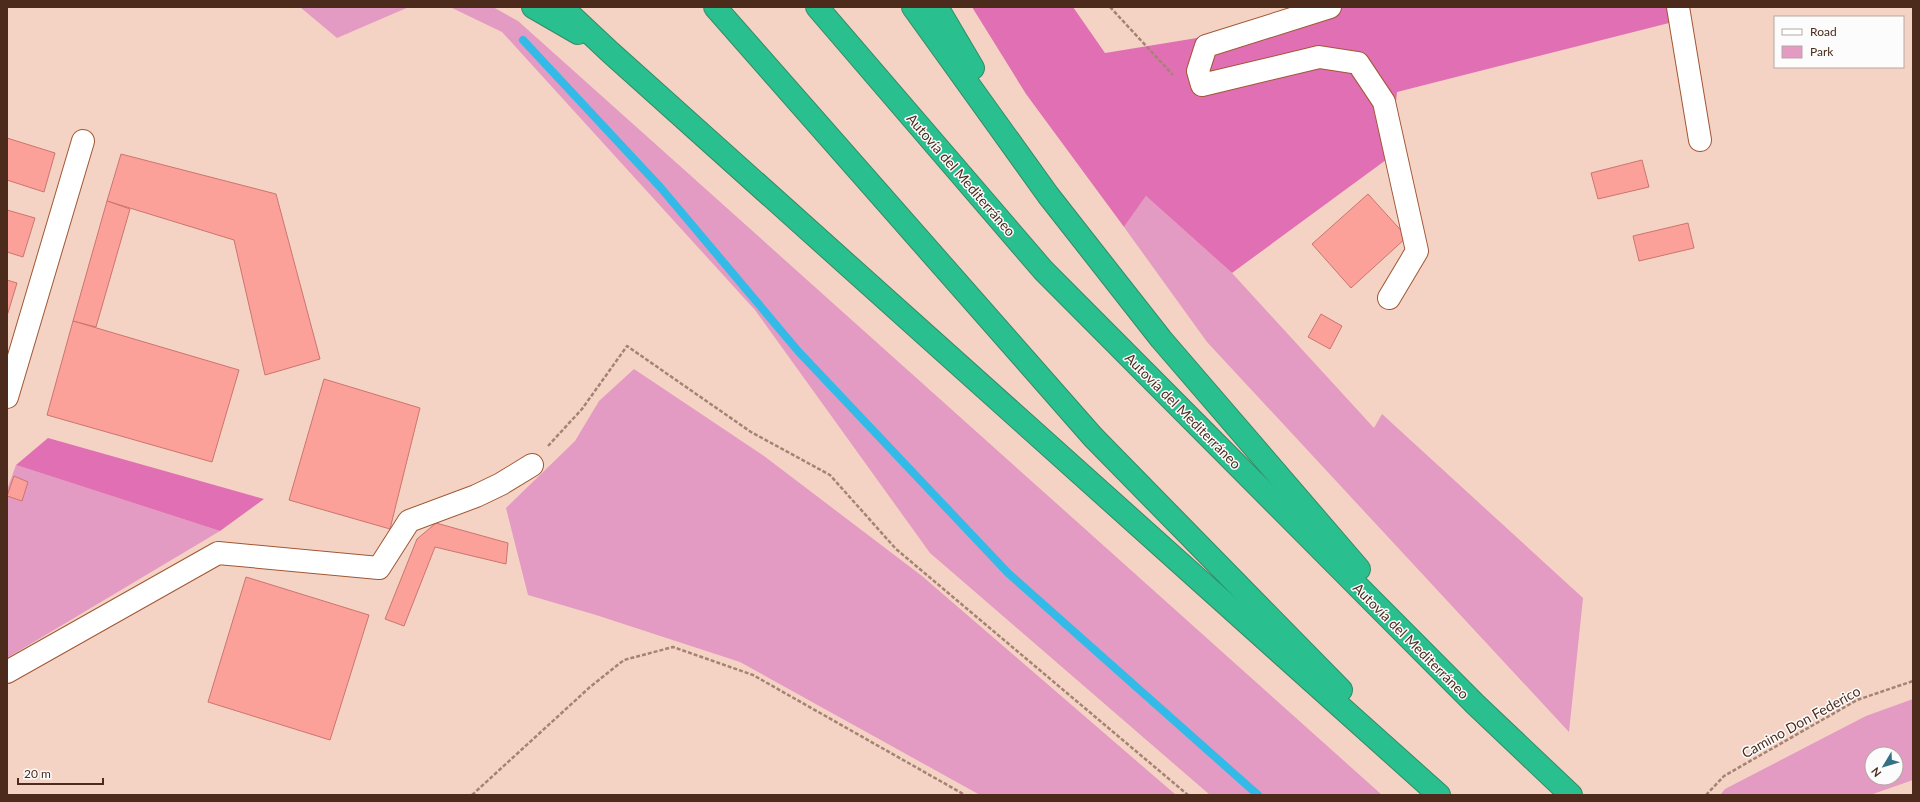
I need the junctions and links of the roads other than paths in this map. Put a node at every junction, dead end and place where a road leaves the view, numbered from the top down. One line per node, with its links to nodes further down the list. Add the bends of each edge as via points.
1 (533, 7): 9 (highway)
2 (562, 7): 9 (highway)
3 (715, 7): 19 (highway, via 1093,437)
4 (817, 7): 17 (highway, Autovía del Mediterráneo, via 1043,270)
5 (913, 7): 10 (highway)
6 (937, 7): 10 (highway, via 973,69)
7 (1330, 7): 13 (street, via 1206,46 1198,71 1202,85 1319,57 1358,62 1384,102 1417,251)
8 (1678, 7): 11 (street)
9 (610, 52): 18 (highway)
10 (996, 123): 17 (highway, via 1048,195 1161,339)
11 (1700, 140)
12 (83, 141): 14 (street)
13 (1389, 298)
14 (7, 397)
15 (532, 465): 16 (street, via 476,496 409,521 379,568 218,553)
16 (7, 672)
17 (1476, 705): 20 (highway, Autovía del Mediterráneo)
18 (1439, 795)
19 (1445, 795)
20 (1571, 795)

